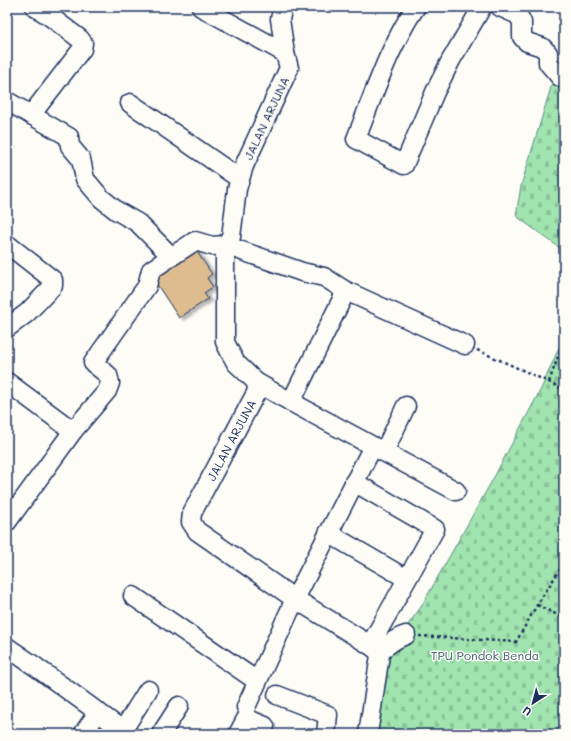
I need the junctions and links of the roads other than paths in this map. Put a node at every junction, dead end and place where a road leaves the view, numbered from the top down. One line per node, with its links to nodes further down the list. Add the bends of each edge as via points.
1 (35, 7): 11 (street, via 83,43 82,50)
2 (201, 7): 7 (street)
3 (283, 7): 7 (street, JALAN ARJUNA, via 280,19)
4 (416, 7): 5 (street, via 400,33 356,139 404,165 444,73)
5 (482, 7)
6 (500, 7): 8 (street, via 518,15 522,22 522,37 548,53 548,63)
7 (285, 52): 12 (street, JALAN ARJUNA, via 289,68)
8 (564, 79)
9 (130, 103): 12 (street)
10 (9, 105): 11 (street)
11 (31, 115): 15 (street, via 69,137 70,146 81,159 85,179 101,198 138,224)
12 (240, 179): 14 (street, JALAN ARJUNA, via 231,238)
13 (7, 244): 17 (street, via 54,282 27,313)
14 (225, 245): 15 (street, via 212,246 195,241); 16 (street, via 302,272 324,277); 20 (street, JALAN ARJUNA, via 225,342 236,363)
15 (171, 256): 23 (street, via 150,270 147,286 93,363 108,375 110,383)
16 (346, 291): 18 (street); 21 (street)
17 (7, 328)
18 (465, 345)
19 (7, 382): 23 (street)
20 (256, 382): 21 (street); 31 (street, JALAN ARJUNA, via 257,391 192,513 191,522 197,531)
21 (291, 402): 24 (street)
22 (406, 406): 24 (street)
23 (73, 431): 27 (street)
24 (376, 453): 25 (street); 26 (street)
25 (354, 482): 28 (street); 29 (street, via 435,529)
26 (456, 491)
27 (7, 522)
28 (328, 533): 29 (street); 31 (street)
29 (407, 579): 34 (street)
30 (133, 596): 35 (street)
31 (295, 599): 34 (street, JALAN ARJUNA); 35 (street)
32 (406, 635): 34 (street)
33 (7, 647): 40 (street)
34 (374, 649): 47 (street, via 380,654)
35 (257, 682): 39 (street)
36 (148, 690): 42 (street)
37 (277, 695): 46 (street, via 328,716)
38 (179, 706): 44 (street)
39 (246, 707)
40 (98, 712): 42 (street); 43 (street)
41 (265, 726): 45 (street, via 246,719)
42 (126, 732)
43 (84, 734)
44 (161, 734)
45 (238, 734)
46 (326, 734)
47 (368, 734)

